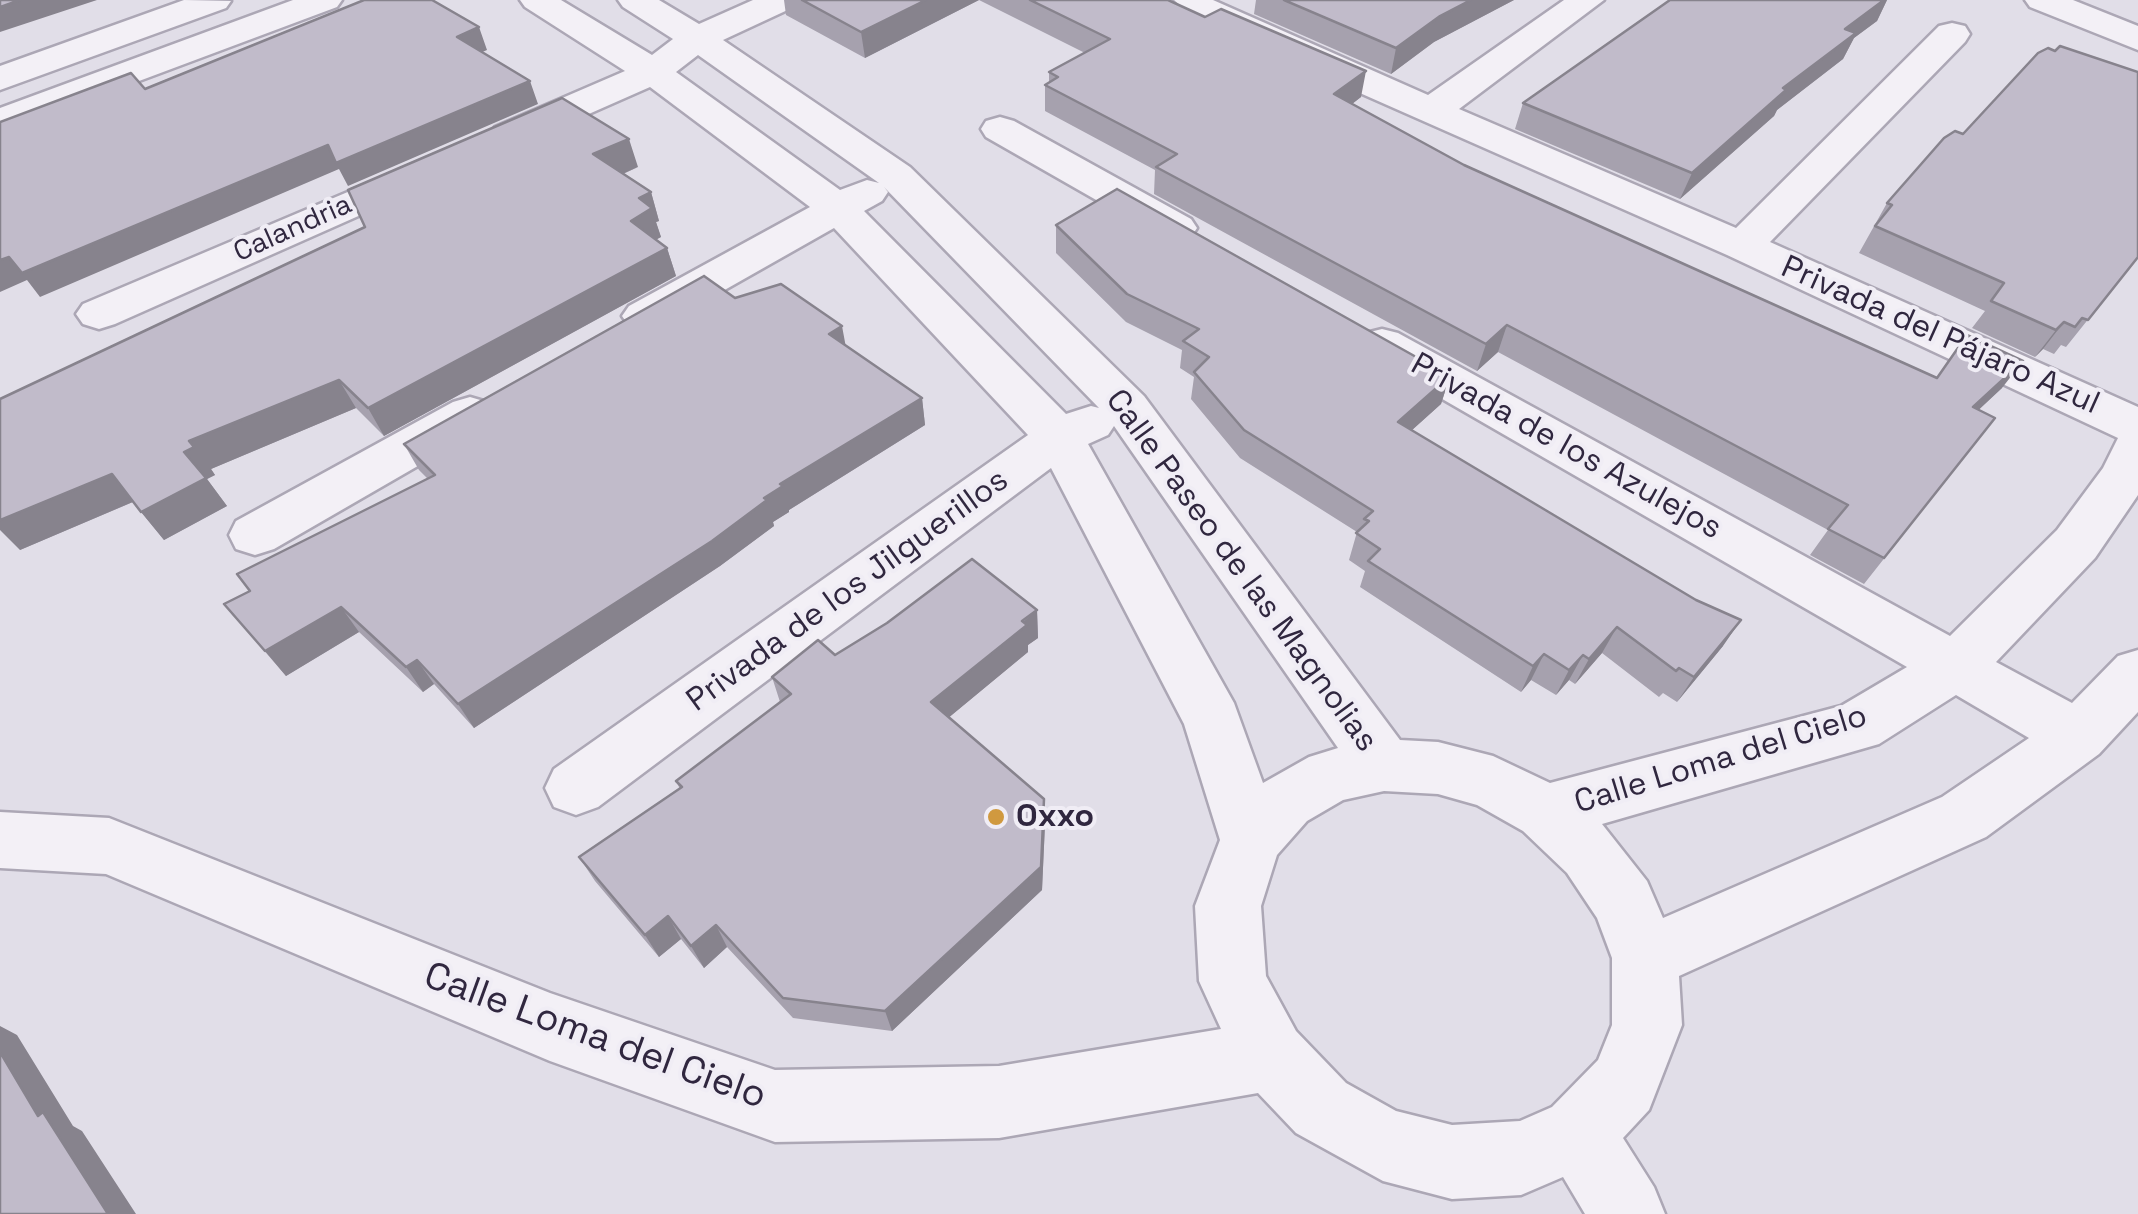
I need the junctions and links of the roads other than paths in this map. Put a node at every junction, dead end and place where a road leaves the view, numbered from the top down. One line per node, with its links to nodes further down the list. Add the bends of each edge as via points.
1 (217, 0): 13 (street)
2 (325, 0): 16 (street)
3 (537, 0): 12 (street)
4 (635, 0): 10 (street, Calle Paseo de las Magnolias)
5 (782, 0): 10 (street, Calandria)
6 (1194, 0): 15 (street, Privada del Pájaro Azul, via 1211,15)
7 (1587, 0): 15 (street)
8 (2042, 0): 11 (street)
9 (1952, 34): 22 (street, Privada del Pájaro Azul)
10 (697, 38): 12 (street, Calandria); 14 (street, Calle Paseo de las Magnolias)
11 (2138, 39)
12 (653, 72): 18 (street); 23 (street, Calandria)
13 (0, 78)
14 (790, 102): 18 (street); 19 (street, Calle Paseo de las Magnolias)
15 (1432, 110): 22 (street, Privada del Pájaro Azul)
16 (0, 121)
17 (1000, 128): 21 (street)
18 (738, 134): 20 (street)
19 (896, 176): 20 (street); 27 (street, Calle Paseo de las Magnolias)
20 (838, 208): 25 (street); 29 (street)
21 (1209, 246)
22 (1742, 246): 28 (street, Privada del Pájaro Azul)
23 (99, 314)
24 (1348, 324): 32 (street, Privada de los Azulejos)
25 (615, 333)
26 (512, 390): 31 (street)
27 (1127, 408): 29 (street, Privada de los Jilguerillos); 35 (street, Calle Paseo de las Magnolias)
28 (2138, 426)
29 (1059, 437): 36 (street, Privada de los Jilguerillos); 39 (street, via 1213,721)
30 (2138, 445): 32 (street, Calle Loma del Cielo, via 2076,544)
31 (254, 535)
32 (1956, 666): 34 (street, Privada de los Azulejos); 37 (street, Calle Loma del Cielo, via 1858,726)
33 (2138, 673): 34 (street)
34 (2078, 736): 40 (street, via 1964,817)
35 (1384, 764): 37 (street, via 1474,778); 39 (street, via 1330,776 1285,802)
36 (576, 788)
37 (1545, 812): 40 (street, via 1589,853 1615,890)
38 (0, 840): 41 (street, Calle Loma del Cielo, via 110,846 550,1026 775,1106 998,1102)
39 (1251, 840): 41 (street, via 1228,906 1233,981)
40 (1644, 958): 42 (street, via 1648,1025 1624,1085)
41 (1271, 1056): 42 (street, via 1321,1108 1384,1144 1435,1158 1521,1158)
42 (1578, 1133): 43 (street)
43 (1627, 1214)

